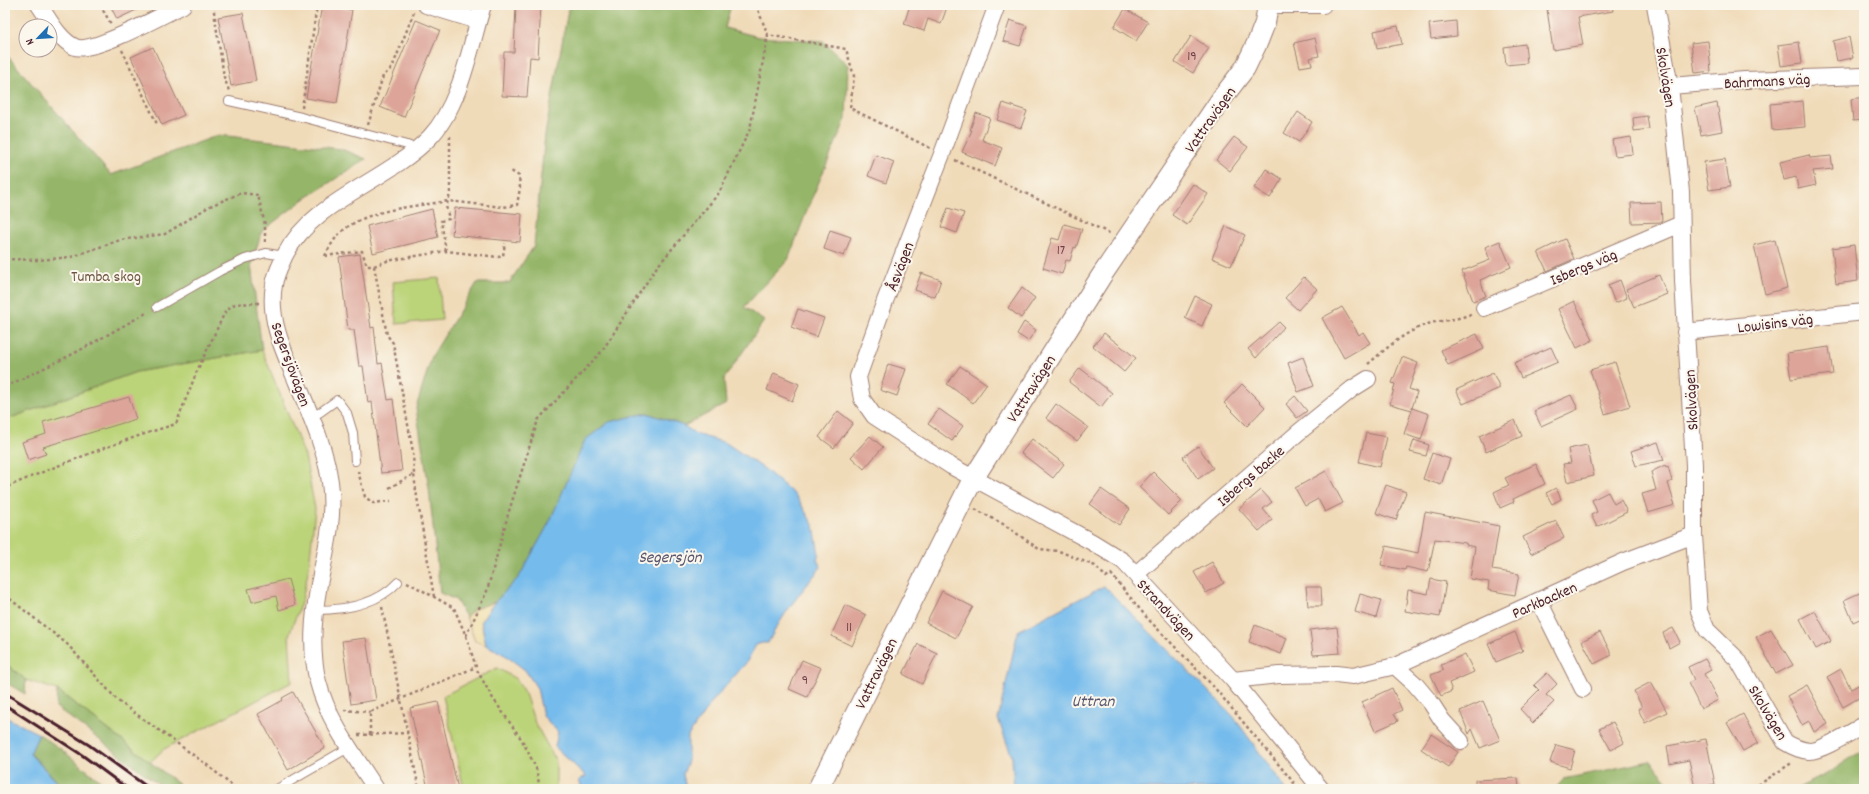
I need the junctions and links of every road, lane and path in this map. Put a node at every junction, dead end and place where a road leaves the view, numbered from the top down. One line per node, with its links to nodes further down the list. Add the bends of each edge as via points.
1 (39, 5): 15 (street, via 68,43 77,48 84,49)
2 (100, 5): 15 (path)
3 (184, 5): 15 (street)
4 (213, 5): 18 (path)
5 (317, 5): 19 (path)
6 (483, 5): 13 (street, Segersjövägen)
7 (756, 5): 14 (path)
8 (997, 5): 24 (street, Åsvägen)
9 (1268, 5): 10 (street); 28 (street, Vattravägen, via 1265,23 1245,68)
10 (1323, 5)
11 (1655, 5): 17 (street, Skolvägen)
12 (421, 7): 13 (street); 22 (path, via 392,68 383,76)
13 (478, 21): 23 (street, Segersjövägen, via 471,50 451,105 441,123)
14 (768, 35): 24 (path, via 846,49 854,76 850,108); 59 (path, via 750,129 719,193 656,268 602,350 538,420 487,591)
15 (118, 36): 20 (path, via 123,53)
16 (1864, 76): 17 (street, Bahrmans väg, via 1745,80)
17 (1670, 86): 27 (street, Skolvägen, via 1681,192)
18 (229, 101): 19 (lane)
19 (301, 117): 22 (lane)
20 (157, 124)
21 (450, 132): 26 (path)
22 (366, 133): 23 (lane)
23 (418, 149): 32 (street, Segersjövägen, via 307,224)
24 (942, 154): 28 (path); 46 (street, Åsvägen, via 858,377 862,399 874,416)
25 (511, 171): 26 (path, via 519,176 517,205)
26 (448, 201): 30 (path, via 446,206 449,219 441,221); 34 (path, via 384,212 359,220 340,233 325,256 362,251 367,266)
27 (1681, 224): 37 (street, Isbergs väg); 40 (street, Skolvägen)
28 (1126, 241): 46 (street, Vattravägen)
29 (506, 243): 30 (path, via 503,256 498,257)
30 (446, 251): 34 (path, via 387,261)
31 (266, 253): 32 (lane); 33 (path, via 265,225 258,195 241,193 210,206 165,234 120,240 71,257 39,260); 36 (lane, via 245,259 220,271)
32 (284, 256): 43 (street, Segersjövägen, via 274,284 276,325)
33 (5, 259)
34 (374, 266): 45 (path, via 387,335 393,342 413,452)
35 (264, 303): 48 (path, via 235,304 226,310 197,371 176,424 75,459 9,486)
36 (157, 307): 42 (path, via 75,353)
37 (1484, 308)
38 (1864, 312): 40 (street, Lowisins väg)
39 (1458, 320): 41 (path, via 1436,322 1417,328 1390,345 1363,369)
40 (1685, 332): 51 (street, Skolvägen, via 1694,465)
41 (1368, 379): 52 (street, Isbergs backe, via 1300,432)
42 (5, 387)
43 (310, 416): 44 (lane, via 319,413 337,400 347,413 353,433); 58 (street, Segersjövägen, via 323,453 331,490 329,532)
44 (355, 461): 49 (path, via 365,497 373,503)
45 (414, 474): 47 (path); 56 (path)
46 (972, 479): 52 (street, Strandvägen, via 1092,542 1123,561); 78 (street, Vattravägen)
47 (389, 488)
48 (5, 492)
49 (391, 501)
50 (985, 514): 79 (path, via 1039,549 1059,551 1095,566 1106,577 1110,574 1148,619 1225,700)
51 (1694, 535): 57 (street, Parkbacken, via 1623,562); 72 (street, Skolvägen, via 1697,599 1702,621 1707,630 1738,660 1785,742 1794,748)
52 (1136, 574): 62 (street, Strandvägen)
53 (400, 580): 55 (lane); 56 (path)
54 (5, 595): 73 (path, via 67,644 118,701 206,764)
55 (380, 598): 58 (lane, via 344,608); 64 (path)
56 (434, 598): 59 (path, via 454,608)
57 (1539, 601): 60 (street, Parkbacken); 63 (street)
58 (316, 610): 70 (street, Segersjövägen, via 313,642 319,684 339,729)
59 (466, 636): 61 (path)
60 (1395, 666): 62 (street, Parkbacken, via 1353,676 1279,675); 71 (street, via 1415,684)
61 (476, 667): 64 (path); 77 (path, via 492,697 522,740 536,768)
62 (1233, 680): 80 (street, Strandvägen)
63 (1582, 689)
64 (401, 699): 66 (path); 68 (path)
65 (341, 710): 66 (path)
66 (370, 712): 69 (path)
67 (1864, 725): 72 (street, via 1830,744)
68 (408, 733): 69 (path); 76 (path)
69 (370, 735): 70 (path)
70 (352, 741): 74 (lane); 75 (street, Segersjövägen)
71 (1461, 741)
72 (1811, 751): 81 (path, via 1760,784)
73 (236, 789)
74 (277, 789)
75 (376, 789)
76 (418, 789)
77 (540, 789)
78 (818, 789)
79 (1299, 789)
80 (1321, 789)
81 (1747, 789)

